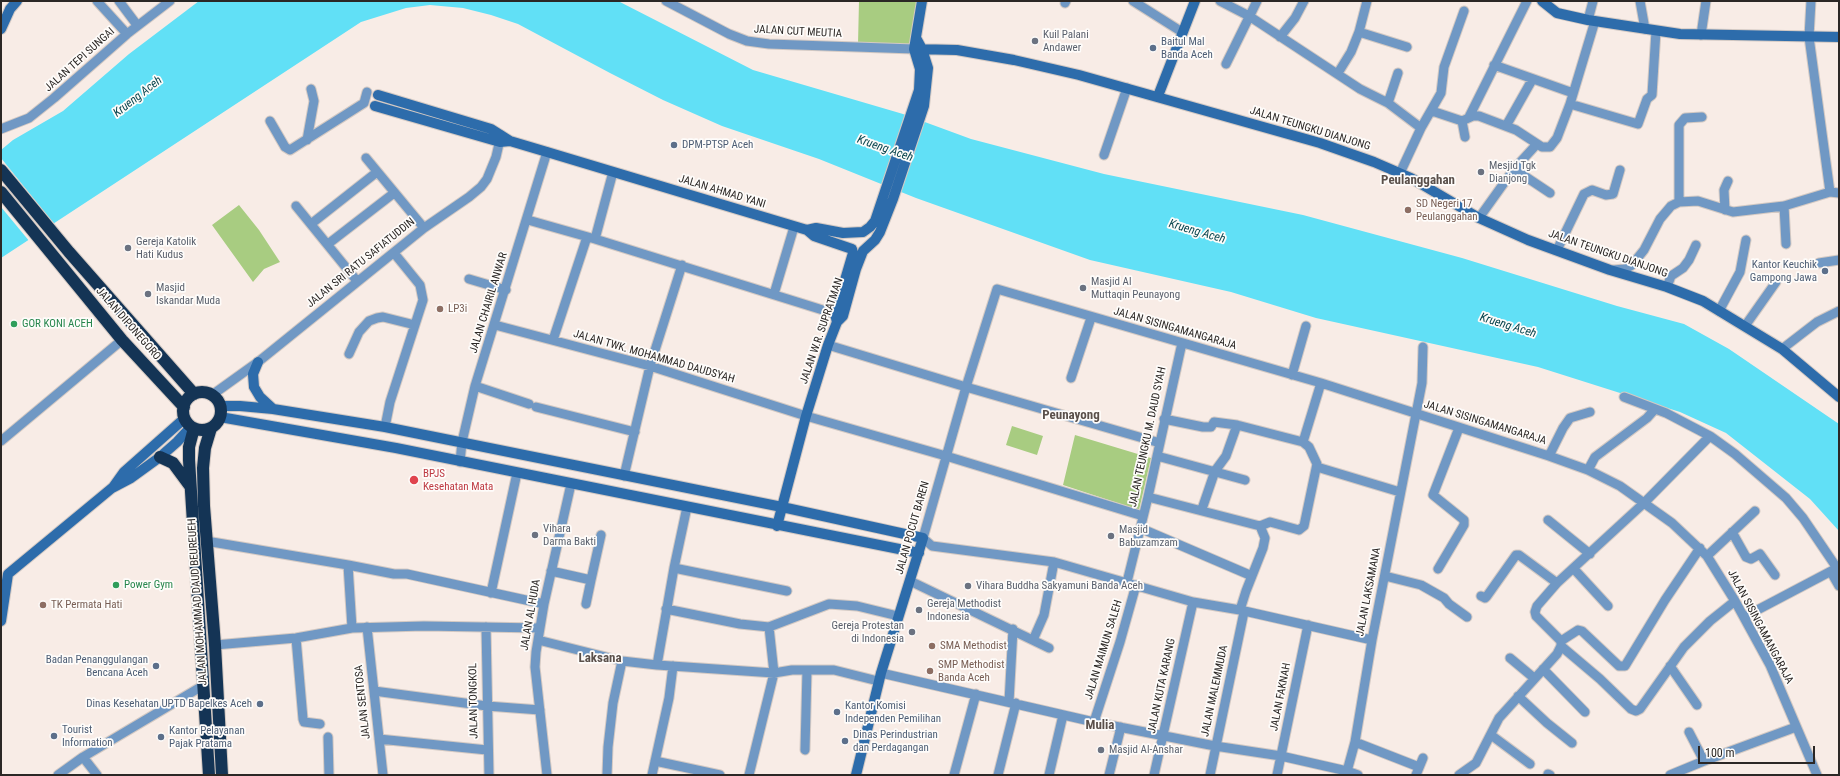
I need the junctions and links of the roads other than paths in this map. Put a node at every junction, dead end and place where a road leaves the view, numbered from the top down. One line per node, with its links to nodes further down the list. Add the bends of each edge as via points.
1 (17, 1): 23 (main road, via 10,9)
2 (97, 1): 28 (street)
3 (119, 1): 22 (street)
4 (170, 1): 22 (street, JALAN TEPI SUNGAI)
5 (666, 1): 34 (street, JALAN CUT MEUTIA, via 747,41)
6 (922, 1): 34 (main road, JALAN W.R. SUPRATMAN, via 916,38)
7 (1133, 1): 26 (street)
8 (1195, 1): 26 (main road)
9 (1220, 1): 20 (street)
10 (1257, 1): 20 (street)
11 (1304, 1): 30 (street)
12 (1367, 1): 27 (street)
13 (1527, 1): 36 (street)
14 (1542, 1): 21 (main road, via 1557,13)
15 (1593, 1): 21 (street)
16 (1640, 1): 24 (street)
17 (1706, 1): 29 (street)
18 (1811, 1): 31 (street)
19 (1464, 11): 51 (street, via 1444,67 1441,93)
20 (1250, 16): 30 (street); 35 (street)
21 (1592, 20): 24 (main road); 43 (street)
22 (137, 25): 28 (street, JALAN TEPI SUNGAI)
23 (1, 29)
24 (1645, 29): 25 (main road)
25 (1656, 31): 29 (main road); 48 (street, via 1652,95 1647,99 1638,124)
26 (1182, 32): 45 (main road)
27 (1359, 32): 33 (street); 37 (street)
28 (126, 34): 58 (street, JALAN TEPI SUNGAI, via 29,118)
29 (1701, 35): 31 (main road)
30 (1280, 37): 37 (street)
31 (1809, 37): 32 (main road); 74 (street)
32 (1839, 37)
33 (1407, 47)
34 (918, 49): 40 (main road, JALAN TEUNGKU DIANJONG, via 956,50 1014,60); 49 (main road, JALAN W.R. SUPRATMAN); 49 (main road, JALAN W.R. SUPRATMAN, via 928,68)
35 (1226, 64)
36 (1494, 65): 39 (street); 54 (street)
37 (1338, 73): 47 (street, via 1360,89)
38 (1398, 73): 47 (street)
39 (1532, 80): 43 (street); 56 (street)
40 (1127, 88): 45 (main road, JALAN TEUNGKU DIANJONG); 64 (street)
41 (311, 89): 61 (street, via 314,101)
42 (367, 92): 61 (street, via 364,103)
43 (1573, 93): 48 (street)
44 (378, 95): 46 (main road)
45 (1158, 96): 71 (main road, JALAN TEUNGKU DIANJONG, via 1320,143)
46 (407, 103): 52 (main road); 60 (main road, via 491,129)
47 (1388, 103): 57 (street)
48 (1570, 104): 62 (street, via 1553,144 1546,148)
49 (919, 105): 77 (main road, JALAN W.R. SUPRATMAN)
50 (375, 106): 52 (main road, JALAN AHMAD YANI)
51 (1432, 111): 54 (street); 57 (street)
52 (403, 114): 60 (main road, JALAN AHMAD YANI)
53 (1702, 117): 78 (street, via 1685,118 1679,125)
54 (1466, 119): 56 (street, via 1479,116); 59 (street)
55 (270, 121): 61 (street, via 287,150)
56 (1506, 126): 62 (street, via 1523,134)
57 (1421, 128): 71 (street)
58 (1, 129)
59 (1465, 137)
60 (504, 139): 63 (main road, JALAN AHMAD YANI); 86 (street, JALAN SRI RATU SAFIATUDDIN, via 481,187)
61 (307, 140)
62 (1536, 145): 66 (street)
63 (548, 152): 70 (main road, JALAN AHMAD YANI); 83 (street, JALAN CHAIRIL ANWAR)
64 (1104, 155)
65 (366, 158): 69 (street)
66 (1514, 169): 76 (street); 82 (street)
67 (1, 170): 93 (highway)
68 (1620, 170): 94 (street, via 1613,194 1606,195 1592,190 1584,194)
69 (377, 172): 75 (street); 84 (street)
70 (613, 172): 85 (main road, JALAN AHMAD YANI); 88 (street)
71 (1400, 173): 82 (main road, JALAN TEUNGKU DIANJONG)
72 (1728, 181): 81 (street, via 1724,190)
73 (1, 192): 96 (highway, JALAN DIPONEGORO)
74 (1835, 192): 80 (street)
75 (394, 193): 86 (street); 90 (street)
76 (1550, 193)
77 (889, 198): 87 (main road, via 873,224 864,232 816,228); 110 (main road, JALAN W.R. SUPRATMAN, via 880,232 863,251)
78 (1679, 202): 81 (street, via 1698,201); 100 (street, via 1671,206 1660,219 1644,250 1632,265 1625,269)
79 (296, 206): 84 (street)
80 (1784, 206): 81 (street, via 1733,212); 91 (street)
81 (1725, 210)
82 (1479, 218): 94 (main road, JALAN TEUNGKU DIANJONG)
83 (528, 220): 88 (street); 106 (street, JALAN CHAIRIL ANWAR)
84 (311, 224): 90 (street)
85 (794, 227): 87 (main road, JALAN AHMAD YANI); 107 (street)
86 (424, 228): 95 (street, JALAN SRI RATU SAFIATUDDIN)
87 (807, 230): 110 (main road, JALAN AHMAD YANI, via 814,236 853,250)
88 (591, 238): 99 (street); 117 (street)
89 (1746, 240): 108 (street, via 1740,272)
90 (328, 244): 102 (street)
91 (1786, 244)
92 (1696, 245): 104 (street, via 1683,268 1671,276)
93 (67, 250): 96 (main road); 130 (highway)
94 (1557, 250): 100 (main road, JALAN TEUNGKU DIANJONG)
95 (394, 253): 102 (street, JALAN SRI RATU SAFIATUDDIN); 112 (street, via 422,290 423,300)
96 (56, 259): 116 (highway, JALAN DIPONEGORO)
97 (1839, 260): 98 (street)
98 (1818, 263)
99 (682, 266): 107 (street); 124 (street)
100 (1610, 270): 104 (main road, JALAN TEUNGKU DIANJONG)
101 (469, 279): 106 (street)
102 (357, 281): 123 (street, JALAN SRI RATU SAFIATUDDIN)
103 (1776, 282): 115 (street)
104 (1667, 287): 108 (main road, JALAN TEUNGKU DIANJONG, via 1703,301)
105 (997, 289): 111 (street, JALAN SISINGAMANGARAJA); 129 (street, JALAN POCUT BAREN)
106 (506, 290): 113 (street, JALAN CHAIRIL ANWAR)
107 (774, 294): 110 (street)
108 (1720, 311): 115 (main road, JALAN TEUNGKU DIANJONG)
109 (1839, 311): 121 (street, via 1817,322)
110 (838, 317): 119 (main road, JALAN W.R. SUPRATMAN)
111 (1091, 318): 118 (street, JALAN SISINGAMANGARAJA); 126 (street)
112 (416, 325): 122 (street, via 383,317 369,321 359,332); 143 (street, via 390,402)
113 (495, 325): 117 (street, JALAN TWK. MOHAMMAD DAUDSYAH); 128 (street, JALAN CHAIRIL ANWAR)
114 (1306, 326): 125 (street)
115 (1745, 326): 121 (main road, JALAN TEUNGKU DIANJONG)
116 (122, 340): 141 (highway, JALAN DIPONEGORO); 148 (street)
117 (553, 340): 124 (street, JALAN TWK. MOHAMMAD DAUDSYAH)
118 (1182, 343): 125 (street, JALAN SISINGAMANGARAJA); 140 (street, JALAN TEUNGKU M. DAUD SYAH)
119 (828, 345): 129 (street); 139 (main road, JALAN W.R. SUPRATMAN)
120 (1423, 347): 138 (street, JALAN LAKSAMANA, via 1422,383)
121 (1782, 349): 132 (main road, JALAN TEUNGKU DIANJONG)
122 (349, 354)
123 (258, 362): 131 (street, JALAN SRI RATU SAFIATUDDIN); 134 (main road, via 253,374 254,387 260,398)
124 (650, 366): 139 (street, JALAN TWK. MOHAMMAD DAUDSYAH); 146 (street)
125 (1292, 374): 127 (street, JALAN SISINGAMANGARAJA)
126 (1071, 378)
127 (1321, 383): 138 (street, JALAN SISINGAMANGARAJA); 151 (street)
128 (475, 386): 146 (street, via 532,406); 149 (street, JALAN CHAIRIL ANWAR)
129 (966, 387): 150 (street); 152 (street, JALAN POCUT BAREN)
130 (194, 394): 131 (highway, via 203,392); 141 (highway, via 188,399)
131 (212, 395): 136 (highway)
132 (1839, 397)
133 (1624, 398): 135 (street)
134 (273, 409): 136 (main road, via 240,406); 143 (main road)
135 (1655, 409): 147 (street); 158 (street, via 1647,418 1595,457)
136 (220, 412): 144 (highway, via 217,424); 156 (main road)
137 (1590, 412): 154 (street, via 1570,418)
138 (1415, 414): 145 (street, JALAN SISINGAMANGARAJA); 166 (street, JALAN LAKSAMANA)
139 (806, 416): 152 (street, JALAN TWK. MOHAMMAD DAUDSYAH); 169 (main road, JALAN W.R. SUPRATMAN)
140 (1164, 419): 142 (street, via 1203,427 1210,427 1214,422); 150 (street, JALAN TEUNGKU M. DAUD SYAH)
141 (189, 420): 144 (highway, via 203,430); 155 (main road, via 177,442); 164 (highway, JALAN MOHAMMAD DAUD BEUREUEH); 165 (main road, via 124,472)
142 (1237, 426): 151 (street); 159 (street, via 1226,456)
143 (385, 427): 149 (main road)
144 (211, 428): 181 (highway, JALAN MOHAMMAD DAUD BEUREUEH, via 203,468)
145 (1459, 428): 154 (street, JALAN SISINGAMANGARAJA); 189 (street, via 1433,495 1464,520 1464,525)
146 (634, 432): 161 (street)
147 (1710, 436): 168 (street); 191 (street, via 1786,498 1803,518)
148 (1, 441)
149 (462, 442): 156 (street, JALAN CHAIRIL ANWAR); 161 (main road)
150 (1160, 442): 153 (street, JALAN TEUNGKU M. DAUD SYAH)
151 (1303, 442): 157 (street, via 1315,457)
152 (946, 456): 173 (street, JALAN TWK. MOHAMMAD DAUDSYAH); 180 (street, JALAN POCUT BAREN)
153 (1157, 456): 159 (street); 167 (street, JALAN TEUNGKU M. DAUD SYAH)
154 (1549, 456): 158 (street, JALAN SISINGAMANGARAJA)
155 (160, 457): 164 (highway, via 173,463); 165 (main road)
156 (460, 462): 160 (main road)
157 (1317, 467): 166 (street); 176 (street, via 1303,528 1299,530 1270,522)
158 (1588, 470): 168 (street, JALAN SISINGAMANGARAJA, via 1620,486)
159 (1215, 471): 162 (street); 171 (street)
160 (517, 473): 163 (main road); 204 (street)
161 (624, 476): 169 (main road)
162 (1245, 480)
163 (571, 484): 170 (main road); 192 (street, JALAN AL HUDA)
164 (191, 487): 241 (highway, JALAN MOHAMMAD DAUD BEUREUEH)
165 (112, 488): 196 (main road)
166 (1400, 492): 195 (street, JALAN LAKSAMANA)
167 (1148, 496): 171 (street); 173 (street, JALAN TEUNGKU M. DAUD SYAH)
168 (1644, 503): 183 (street, JALAN SISINGAMANGARAJA, via 1672,523); 185 (street)
169 (782, 507): 175 (main road, JALAN W.R. SUPRATMAN); 180 (main road)
170 (687, 508): 175 (main road); 188 (street)
171 (1202, 509): 176 (street)
172 (1755, 511): 178 (street)
173 (1143, 516): 177 (street, JALAN TEUNGKU M. DAUD SYAH)
174 (1548, 520): 185 (street)
175 (777, 526): 184 (main road)
176 (1260, 526): 194 (street, JALAN MALEMMUDA, via 1265,538)
177 (1140, 528): 194 (street); 199 (street, JALAN TEUNGKU M. DAUD SYAH)
178 (1732, 532): 183 (street); 193 (street, via 1744,555 1750,559 1760,554)
179 (601, 535): 197 (street)
180 (923, 538): 182 (street); 184 (main road, JALAN POCUT BAREN)
181 (206, 541): 187 (street); 229 (highway, JALAN MOHAMMAD DAUD BEUREUEH)
182 (932, 546): 184 (street); 186 (street)
183 (1703, 552): 206 (street, JALAN SISINGAMANGARAJA); 228 (street, via 1666,600 1625,666 1619,666 1580,630)
184 (919, 553): 198 (main road, JALAN POCUT BAREN)
185 (1590, 554): 190 (street)
186 (1054, 562): 199 (street); 226 (street, via 1044,615)
187 (348, 565): 204 (street, via 407,574); 221 (street)
188 (674, 568): 203 (street); 211 (street)
189 (1438, 569)
190 (1574, 569): 200 (street); 210 (street)
191 (1836, 570): 202 (street); 215 (street)
192 (551, 571): 197 (street); 208 (street, JALAN AL HUDA)
193 (1775, 575)
194 (1252, 576): 212 (street, JALAN MALEMMUDA)
195 (1385, 576): 214 (street, via 1421,585 1444,598); 227 (street, JALAN LAKSAMANA)
196 (5, 578): 216 (main road)
197 (591, 580): 209 (street)
198 (910, 581): 213 (main road, JALAN POCUT BAREN); 223 (street)
199 (1127, 582): 201 (street)
200 (1557, 583): 205 (street, via 1516,555 1487,596); 228 (street, via 1537,606 1535,612)
201 (1136, 585): 207 (street); 251 (street, JALAN MAIMUN SALEH)
202 (1839, 586)
203 (787, 591)
204 (491, 593): 208 (street)
205 (1481, 596)
206 (1735, 601): 215 (street, JALAN SISINGAMANGARAJA); 235 (street, via 1710,621 1684,647)
207 (1193, 602): 212 (street); 257 (street, JALAN KUTA KARANG)
208 (544, 604): 222 (street, JALAN AL HUDA)
209 (586, 604)
210 (1608, 606)
211 (666, 609): 220 (street, via 740,624); 233 (street)
212 (1242, 611): 217 (street); 262 (street, JALAN MALEMMUDA)
213 (898, 616): 220 (street, via 857,606 829,604); 239 (main road, JALAN POCUT BAREN)
214 (1467, 617)
215 (1744, 617): 253 (street, JALAN SISINGAMANGARAJA, via 1773,672)
216 (1, 621)
217 (1308, 624): 227 (street); 265 (street, JALAN FAKNAH)
218 (367, 627): 219 (street); 221 (street); 242 (street, JALAN SENTOSA)
219 (486, 627): 222 (street); 247 (street, JALAN TONGKOL)
220 (769, 627): 238 (street)
221 (352, 628): 224 (street)
222 (539, 628): 225 (street, JALAN AL HUDA)
223 (1013, 630): 226 (street); 245 (street)
224 (296, 638): 229 (street); 252 (street, via 303,720)
225 (538, 640): 232 (street); 248 (street, JALAN AL HUDA, via 536,667)
226 (1033, 640): 230 (street)
227 (1372, 640): 260 (street, JALAN LAKSAMANA)
228 (1561, 644): 235 (street, via 1636,712); 236 (street, via 1557,654)
229 (215, 645): 276 (highway, JALAN MOHAMMAD DAUD BEUREUEH)
230 (1049, 648)
231 (1510, 658): 240 (street)
232 (622, 661): 233 (street); 281 (street, via 613,703)
233 (657, 665): 234 (street)
234 (673, 666): 238 (street); 268 (street, via 669,698)
235 (1670, 666): 246 (street)
236 (1543, 669): 240 (street); 249 (street)
237 (807, 670): 238 (street); 239 (street, via 834,670); 264 (street)
238 (774, 673): 284 (street)
239 (879, 677): 243 (street); 285 (main road, JALAN POCUT BAREN)
240 (1534, 678): 244 (street)
241 (204, 685): 266 (street); 275 (highway, JALAN MOHAMMAD DAUD BEUREUEH)
242 (374, 691): 247 (street); 259 (street, JALAN SENTOSA)
243 (976, 694): 245 (street); 286 (street)
244 (1518, 696): 256 (street, via 1499,718); 261 (street)
245 (1012, 703): 250 (street); 287 (street)
246 (1697, 705)
247 (487, 706): 248 (street); 263 (street, JALAN TONGKOL)
248 (540, 710): 280 (street, JALAN AL HUDA)
249 (1585, 712)
250 (1063, 715): 251 (street); 288 (street)
251 (1094, 722): 254 (street)
252 (320, 724)
253 (1796, 727): 269 (street); 296 (street, JALAN SISINGAMANGARAJA)
254 (1121, 728): 257 (street); 289 (street)
255 (1689, 732): 269 (street)
256 (1491, 735): 270 (street); 294 (street, via 1476,763)
257 (1163, 736): 262 (street); 290 (street, JALAN KUTA KARANG)
258 (328, 737): 277 (street)
259 (379, 738): 263 (street); 278 (street, JALAN SENTOSA)
260 (1355, 742): 271 (street); 272 (street, JALAN LAKSAMANA)
261 (1572, 743)
262 (1215, 746): 265 (street); 291 (street, JALAN MALEMMUDA)
263 (487, 750): 279 (street, JALAN TONGKOL)
264 (805, 750)
265 (1281, 756): 272 (street); 292 (street, JALAN FAKNAH)
266 (83, 757): 273 (street); 274 (street)
267 (1424, 758): 271 (street)
268 (655, 761): 282 (street); 283 (street)
269 (1704, 761): 295 (street)
270 (1530, 764)
271 (1417, 771)
272 (1346, 773): 293 (street)
273 (58, 775)
274 (97, 775)
275 (209, 775)
276 (222, 775)
277 (329, 775)
278 (383, 775)
279 (489, 775)
280 (548, 775)
281 (607, 775)
282 (652, 775)
283 (719, 775)
284 (749, 775)
285 (856, 775)
286 (954, 775)
287 (998, 775)
288 (1049, 775)
289 (1109, 775)
290 (1154, 775)
291 (1210, 775)
292 (1278, 775)
293 (1358, 775)
294 (1459, 775)
295 (1670, 775)
296 (1817, 775)

